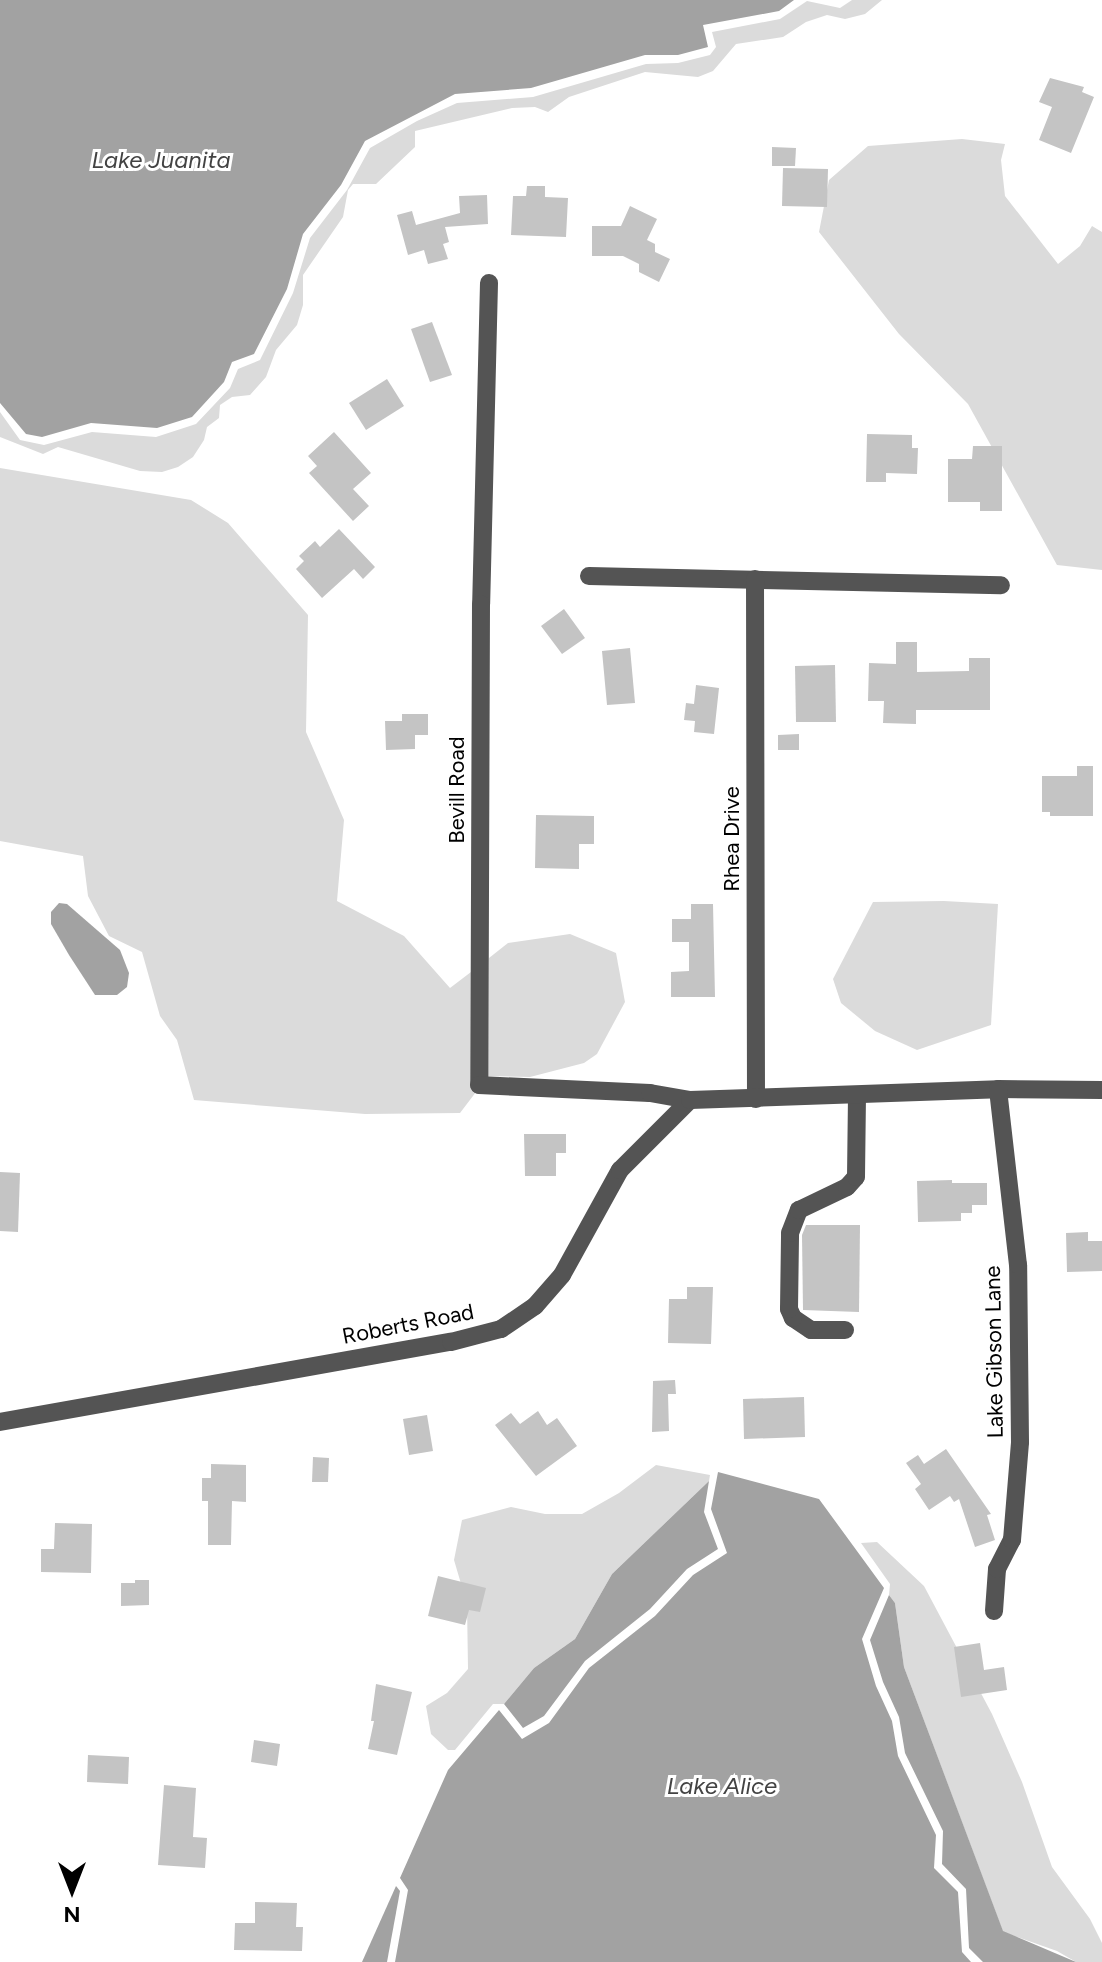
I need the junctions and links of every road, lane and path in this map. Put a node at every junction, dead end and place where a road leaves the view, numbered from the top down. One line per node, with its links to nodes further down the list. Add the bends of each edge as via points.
1 (489, 283): 9 (street, Bevill Road, via 479,1085 650,1093)
2 (589, 576): 3 (street)
3 (755, 579): 4 (street); 8 (street, Rhea Drive)
4 (1001, 585)
5 (998, 1089): 6 (street); 7 (street); 12 (street, Lake Gibson Lane, via 1018,1265 1020,1442 1012,1540 997,1569)
6 (1102, 1090)
7 (857, 1095): 8 (street); 10 (street, via 856,1177 838,1193 799,1210 790,1233 793,1318 811,1330)
8 (756, 1099): 9 (street)
9 (690, 1100): 11 (street, Roberts Road, via 620,1170 562,1275 535,1306 501,1329)
10 (845, 1330)
11 (0, 1422)
12 (994, 1611)

